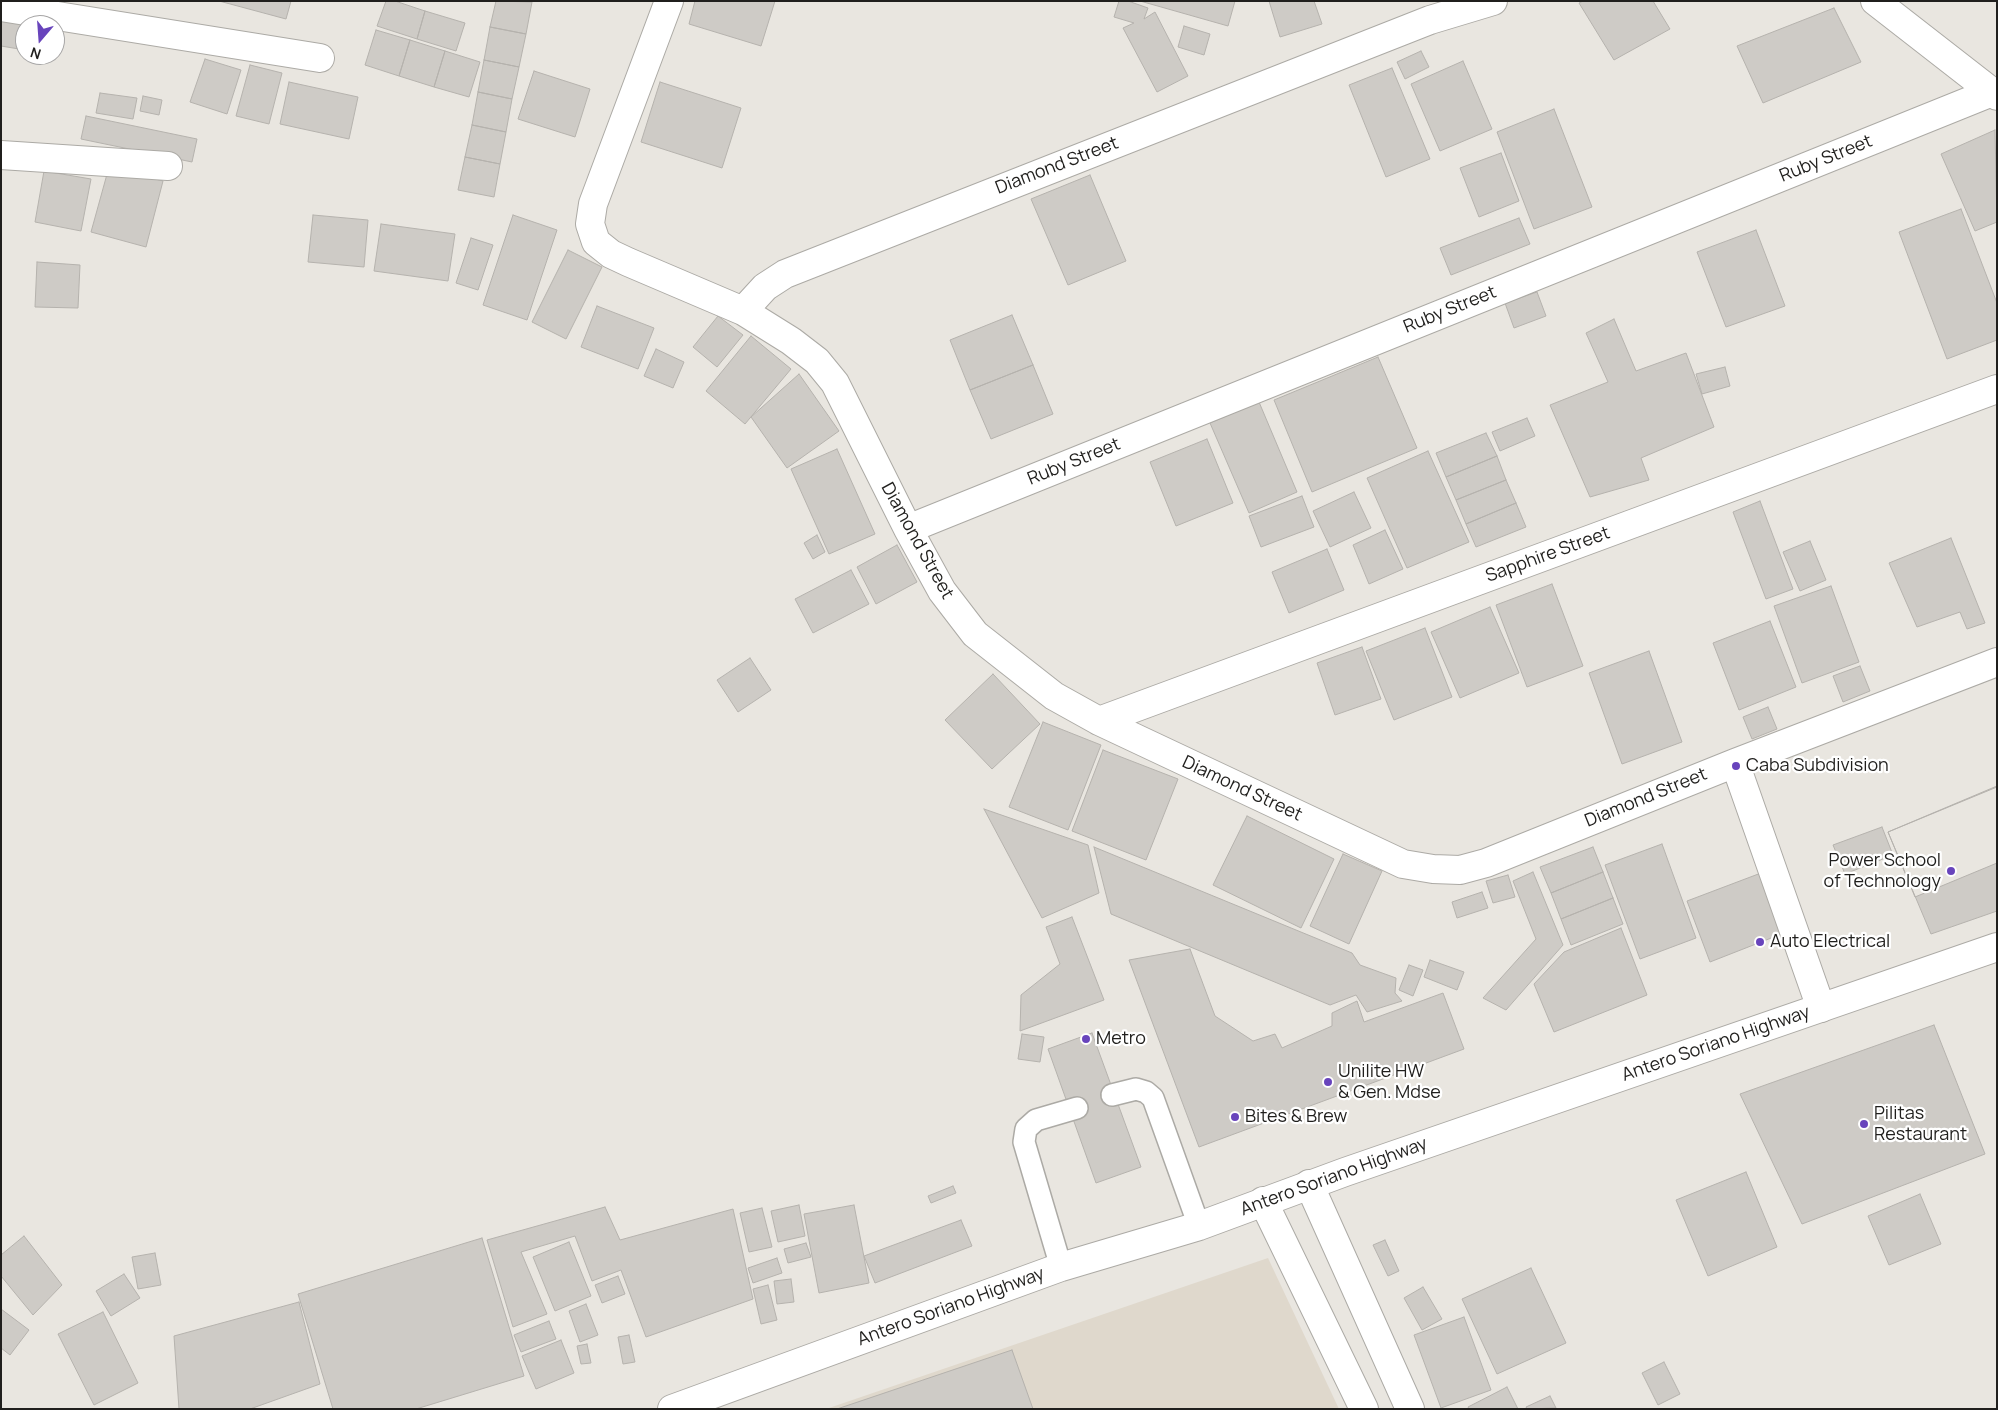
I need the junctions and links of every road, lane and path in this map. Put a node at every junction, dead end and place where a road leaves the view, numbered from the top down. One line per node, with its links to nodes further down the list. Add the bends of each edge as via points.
1 (669, 1): 10 (street, via 593,204 590,224 596,242 611,254)
2 (1493, 1): 5 (street, Diamond Street)
3 (1875, 1): 7 (street)
4 (1, 7): 6 (street)
5 (1425, 11): 10 (street, Diamond Street, via 785,274 765,287)
6 (320, 58)
7 (1994, 94): 12 (street, Ruby Street)
8 (1, 155): 9 (street)
9 (168, 166)
10 (743, 311): 12 (street, Diamond Street, via 817,361 836,383)
11 (1997, 389): 14 (street, Sapphire Street)
12 (908, 528): 14 (street, Diamond Street, via 942,591 975,634 1054,696)
13 (1997, 662): 15 (street, Diamond Street)
14 (1099, 721): 15 (street, Diamond Street, via 1403,864 1433,870 1460,870 1486,863)
15 (1734, 763): 17 (street)
16 (1997, 947): 17 (street, Antero Soriano Highway)
17 (1821, 1008): 20 (street, Antero Soriano Highway)
18 (1112, 1095): 22 (lane, via 1136,1089 1153,1098)
19 (1077, 1108): 23 (lane, via 1036,1120 1026,1129 1024,1142)
20 (1309, 1184): 21 (street, Antero Soriano Highway); 26 (street)
21 (1263, 1201): 22 (street, Antero Soriano Highway); 25 (street)
22 (1199, 1226): 23 (street, Antero Soriano Highway)
23 (1061, 1267): 24 (street, Antero Soriano Highway)
24 (672, 1409)
25 (1364, 1409)
26 (1410, 1409)

